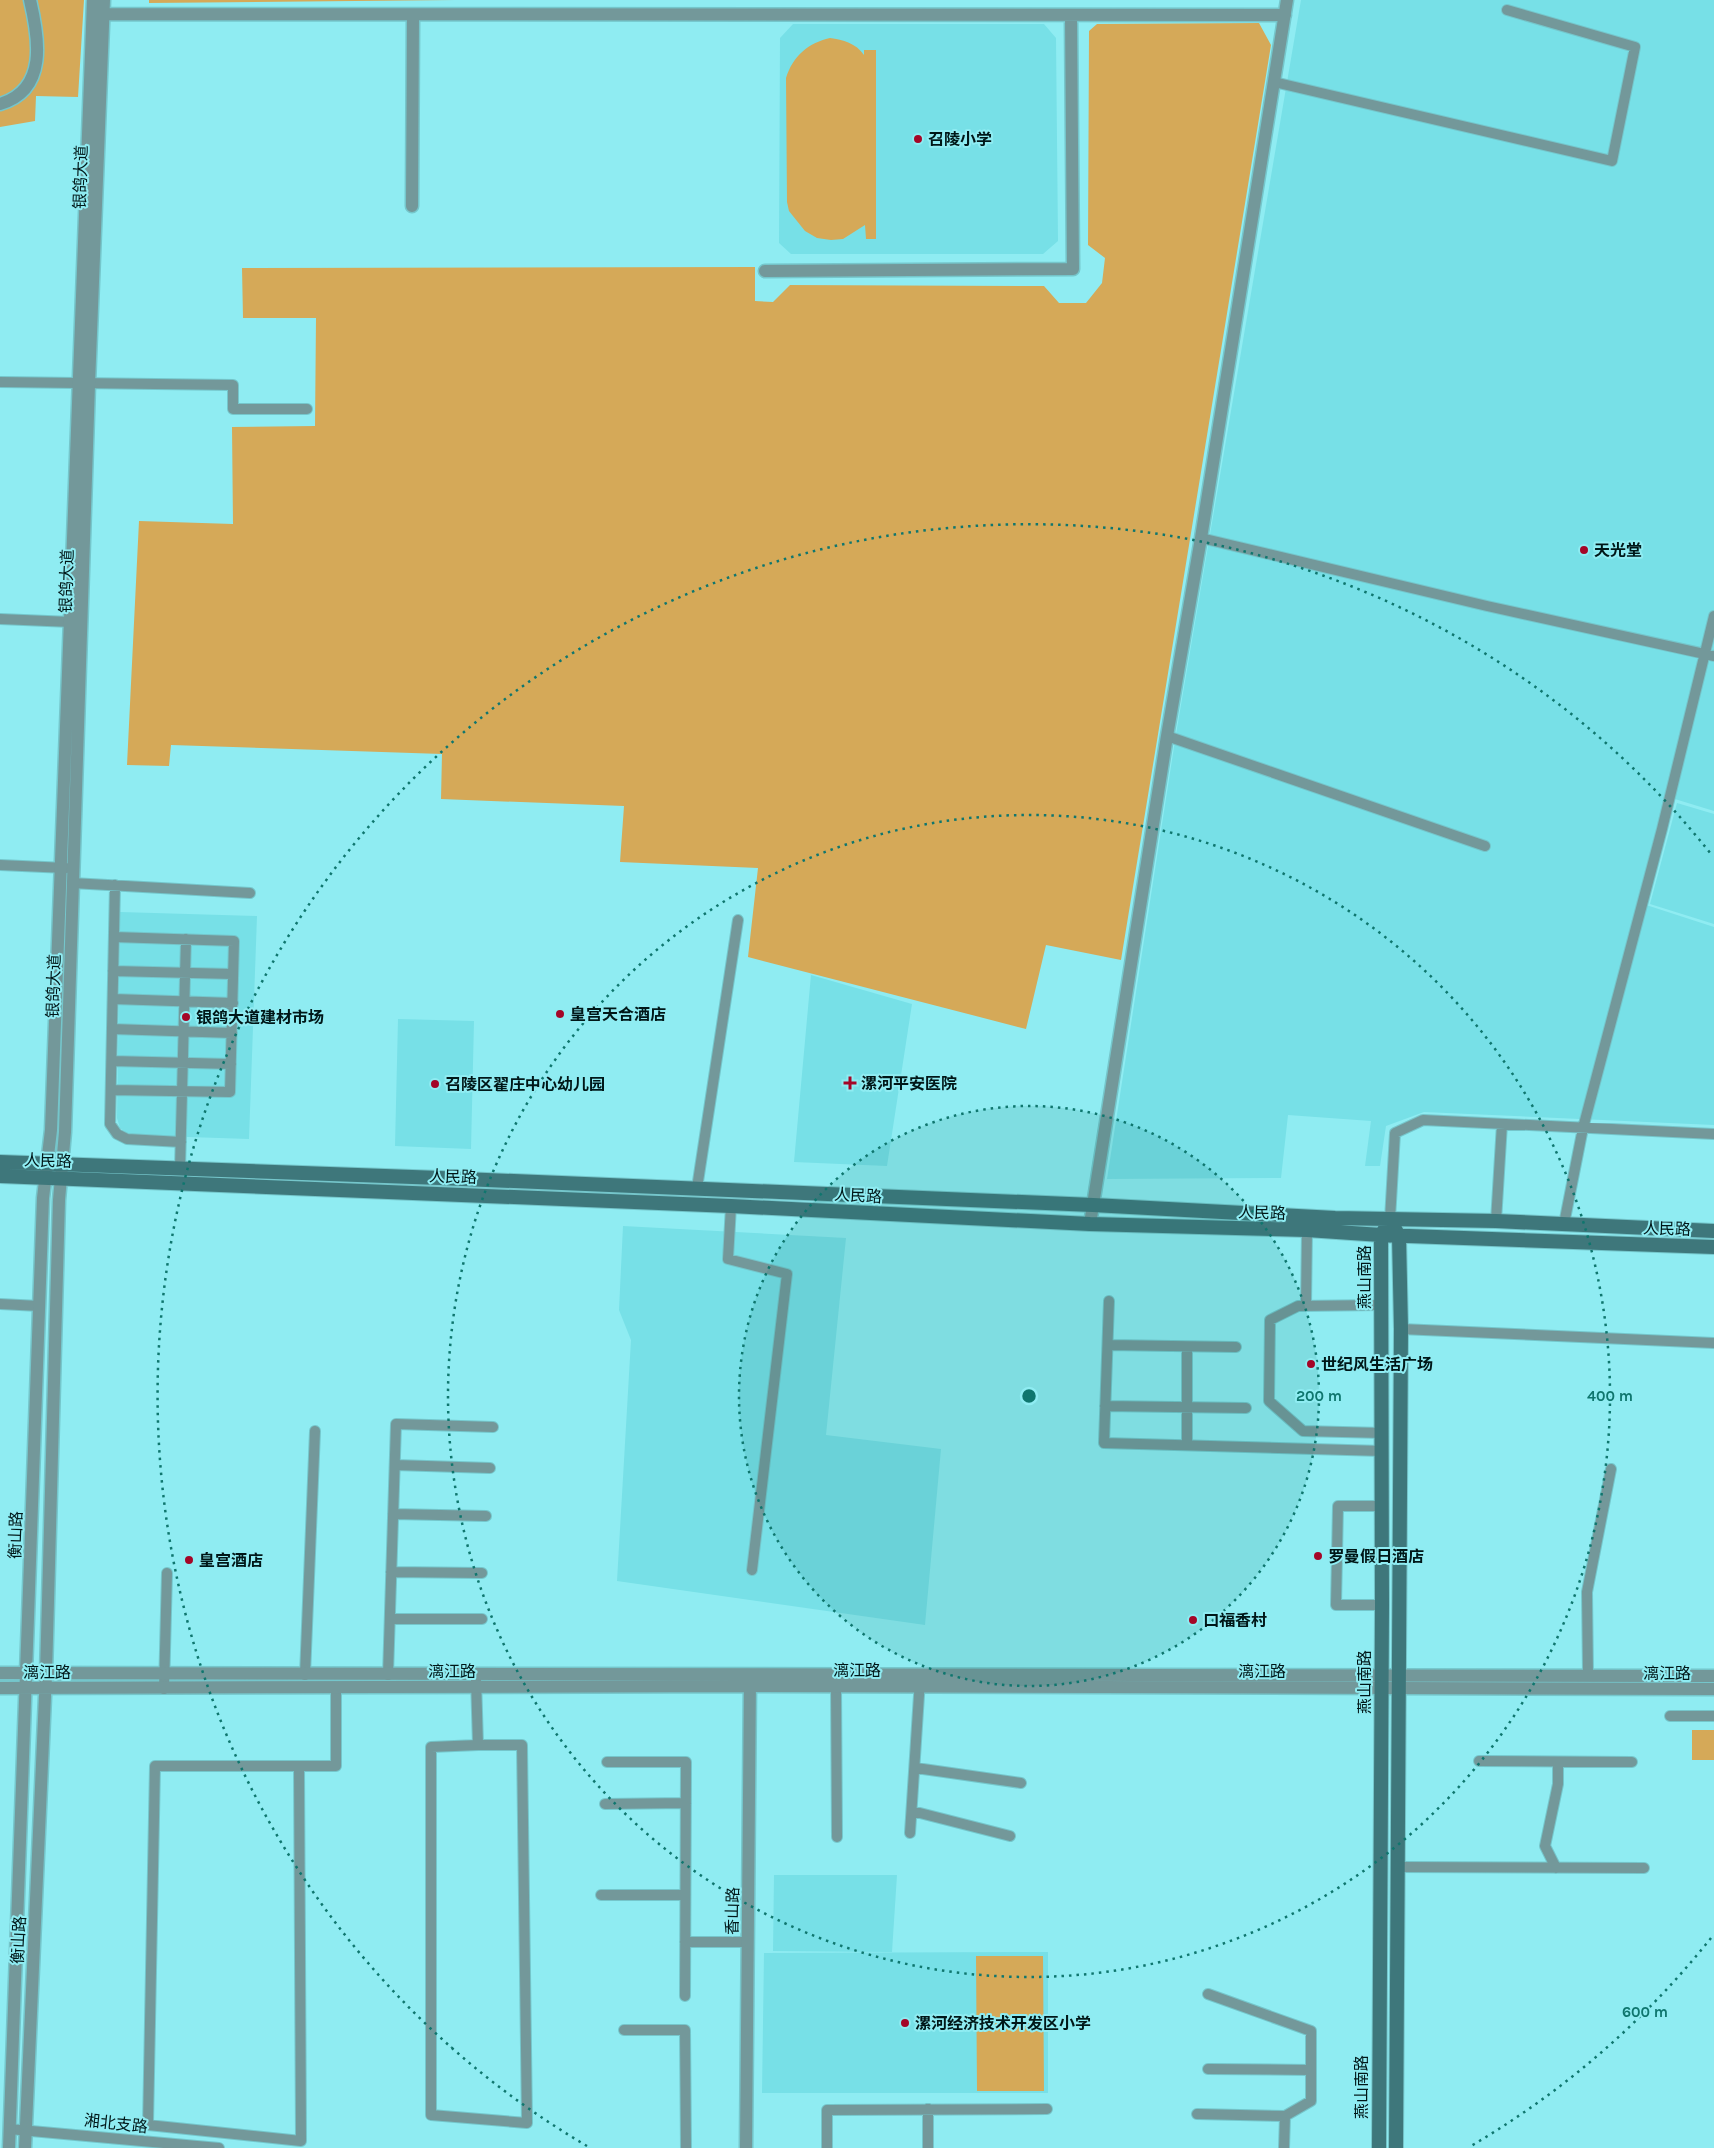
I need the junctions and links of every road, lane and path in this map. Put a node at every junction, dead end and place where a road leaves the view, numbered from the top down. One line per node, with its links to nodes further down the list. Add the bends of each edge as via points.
1 (30, 0): 11 (street, via 38,32 37,67 27,86 10,101)
2 (93, 0): 6 (street, 银鸽大道)
3 (104, 0): 6 (street, 银鸽大道)
4 (1287, 0): 9 (street)
5 (1507, 10): 10 (street, via 1635,47 1612,161)
6 (98, 14): 7 (street); 15 (street, 银鸽大道)
7 (413, 15): 8 (street); 12 (street)
8 (1071, 15): 9 (street); 13 (street, via 1073,269)
9 (1285, 15): 10 (street)
10 (1274, 82): 17 (street)
11 (0, 104)
12 (412, 206)
13 (766, 271)
14 (0, 382): 15 (street)
15 (84, 384): 16 (street, via 233,384 233,409); 20 (street, 银鸽大道); 25 (street, 银鸽大道)
16 (307, 409)
17 (1201, 538): 21 (street); 22 (street)
18 (1714, 616): 21 (street)
19 (0, 619): 20 (street)
20 (71, 622): 25 (street, 银鸽大道)
21 (1709, 655): 47 (street)
22 (1167, 736): 23 (street); 58 (street)
23 (1486, 846)
24 (0, 865): 25 (street)
25 (67, 868): 26 (street, 银鸽大道); 51 (street, 银鸽大道)
26 (72, 883): 27 (street); 52 (street, 银鸽大道)
27 (115, 885): 28 (street); 30 (street)
28 (250, 893)
29 (738, 920): 57 (street)
30 (114, 937): 31 (street); 32 (street)
31 (186, 939): 33 (street); 34 (street, via 234,941)
32 (113, 971): 33 (street); 35 (street)
33 (186, 973): 34 (street); 36 (street)
34 (234, 974): 37 (street)
35 (113, 1000): 36 (street); 38 (street)
36 (184, 1002): 37 (street); 39 (street)
37 (233, 1003): 40 (street)
38 (112, 1029): 39 (street); 41 (street)
39 (184, 1032): 40 (street); 42 (street)
40 (232, 1033): 43 (street)
41 (112, 1061): 42 (street); 44 (street)
42 (183, 1063): 43 (street); 45 (street)
43 (231, 1064): 45 (street, via 230,1092)
44 (111, 1090): 45 (street); 49 (street, via 110,1124 117,1134 127,1140)
45 (182, 1091): 49 (street)
46 (1502, 1124): 47 (street); 60 (street, via 1424,1120 1395,1133); 61 (street)
47 (1583, 1128): 48 (street); 63 (street)
48 (1714, 1134)
49 (181, 1142): 53 (street)
50 (0, 1162): 51 (main road, 人民路)
51 (47, 1163): 52 (main road, 人民路); 55 (street, 衡山路)
52 (62, 1164): 53 (main road, 人民路); 56 (street, 衡山路)
53 (180, 1169): 57 (main road, 人民路)
54 (0, 1176): 55 (main road, 人民路)
55 (45, 1179): 56 (main road, 人民路); 71 (street, 衡山路)
56 (61, 1179): 59 (main road, 人民路); 103 (street, 衡山路)
57 (697, 1188): 58 (main road, 人民路)
58 (1093, 1204): 60 (main road, 人民路); 62 (street)
59 (731, 1206): 62 (main road, 人民路); 94 (street, via 728,1259 787,1274)
60 (1390, 1220): 61 (main road, 人民路); 66 (main road, 燕山南路); 67 (main road)
61 (1496, 1221): 63 (main road, 人民路)
62 (1090, 1224): 64 (main road, 人民路)
63 (1564, 1224): 65 (main road, 人民路)
64 (1307, 1230): 66 (main road, 人民路); 72 (street)
65 (1714, 1231)
66 (1381, 1235): 67 (main road, 人民路); 73 (main road, 燕山南路)
67 (1399, 1236): 68 (main road, 人民路); 74 (main road)
68 (1714, 1247)
69 (1109, 1301): 76 (street)
70 (0, 1304): 71 (street)
71 (39, 1306): 102 (street, 衡山路)
72 (1306, 1306): 73 (street); 84 (street, via 1298,1306 1270,1320 1270,1401 1302,1431)
73 (1381, 1306): 84 (main road, 燕山南路)
74 (1401, 1329): 75 (street); 90 (main road)
75 (1714, 1343)
76 (1108, 1345): 77 (street); 79 (street)
77 (1187, 1347): 78 (street); 80 (street)
78 (1236, 1347)
79 (1105, 1406): 80 (street); 85 (street, via 1104,1443)
80 (1187, 1407): 81 (street); 85 (street)
81 (1246, 1408)
82 (493, 1427): 87 (street, via 396,1424)
83 (315, 1432): 106 (street)
84 (1382, 1433): 86 (main road, 燕山南路)
85 (1187, 1445): 86 (street)
86 (1382, 1451): 91 (main road, 燕山南路)
87 (395, 1465): 88 (street); 92 (street)
88 (490, 1468)
89 (1611, 1469): 107 (street, via 1587,1592)
90 (1400, 1495): 91 (main road); 105 (main road)
91 (1382, 1500): 98 (main road, 燕山南路); 98 (street, via 1338,1506 1336,1605)
92 (394, 1514): 93 (street); 96 (street)
93 (486, 1516)
94 (752, 1570)
95 (167, 1572): 104 (street)
96 (392, 1572): 97 (street); 99 (street)
97 (482, 1573)
98 (1382, 1605): 112 (main road, 燕山南路)
99 (390, 1619): 100 (street); 108 (street)
100 (482, 1619)
101 (0, 1673): 102 (street, 漓江路)
102 (27, 1674): 103 (street, 漓江路); 116 (street, 衡山路)
103 (46, 1674): 104 (street, 漓江路); 117 (street, 衡山路)
104 (165, 1674): 106 (street, 漓江路); 118 (street)
105 (1400, 1674): 107 (street, 漓江路); 112 (street, 漓江路); 120 (main road)
106 (305, 1675): 108 (street, 漓江路)
107 (1588, 1675): 109 (street, 漓江路)
108 (388, 1676): 113 (street, 漓江路)
109 (1714, 1676)
110 (920, 1680): 111 (street, 漓江路); 112 (street, 漓江路); 114 (street, 漓江路); 130 (street)
111 (750, 1681): 113 (street, 漓江路); 114 (street, 漓江路); 145 (street, 香山路)
112 (1382, 1681): 120 (street, 漓江路); 138 (main road, 燕山南路)
113 (476, 1682): 119 (street, 漓江路); 124 (street)
114 (836, 1686): 137 (street)
115 (0, 1688): 116 (street, 漓江路)
116 (26, 1688): 117 (street, 漓江路); 157 (street, 衡山路)
117 (46, 1688): 118 (street, 漓江路); 158 (street, 衡山路)
118 (164, 1688): 119 (street, 漓江路)
119 (336, 1688): 129 (street, via 336,1766)
120 (1400, 1688): 121 (street, 漓江路); 139 (main road)
121 (1714, 1689)
122 (1670, 1716): 123 (street)
123 (1714, 1716)
124 (478, 1745): 124 (street, via 431,1747 431,2114 527,2123 522,1745)
125 (607, 1762): 132 (street, via 686,1762)
126 (1479, 1762): 127 (street)
127 (1558, 1762): 128 (street); 140 (street, via 1558,1784 1545,1846)
128 (1632, 1762)
129 (299, 1766): 129 (street, via 155,1766 148,2125 301,2141)
130 (916, 1768): 131 (street); 134 (street)
131 (1021, 1783)
132 (686, 1803): 133 (street); 143 (street)
133 (605, 1804)
134 (912, 1811): 135 (street); 136 (street)
135 (910, 1833)
136 (1010, 1836)
137 (837, 1837)
138 (1381, 1867): 139 (main road); 146 (main road, 燕山南路)
139 (1398, 1867): 140 (street); 147 (main road)
140 (1556, 1868): 141 (street)
141 (1644, 1868)
142 (601, 1895): 143 (street)
143 (685, 1895): 144 (street)
144 (685, 1942): 145 (street); 149 (street)
145 (748, 1942): 163 (street, 香山路)
146 (1380, 1986): 147 (main road); 167 (main road, 燕山南路)
147 (1397, 1986): 168 (main road)
148 (1208, 1994): 152 (street, via 1311,2031)
149 (685, 1996)
150 (624, 2030): 162 (street, via 685,2030)
151 (1208, 2069): 152 (street)
152 (1311, 2070): 156 (street, via 1311,2100)
153 (928, 2109): 154 (street); 164 (street, via 827,2110); 165 (street)
154 (1047, 2109)
155 (1197, 2114): 156 (street)
156 (1285, 2116): 166 (street)
157 (9, 2129): 158 (street, 湘北支路); 159 (street, 衡山路)
158 (26, 2129): 160 (street, 衡山路); 161 (street, 湘北支路)
159 (9, 2148)
160 (25, 2148)
161 (219, 2148)
162 (686, 2148)
163 (746, 2148)
164 (827, 2148)
165 (928, 2148)
166 (1284, 2148)
167 (1378, 2148)
168 (1396, 2148)

